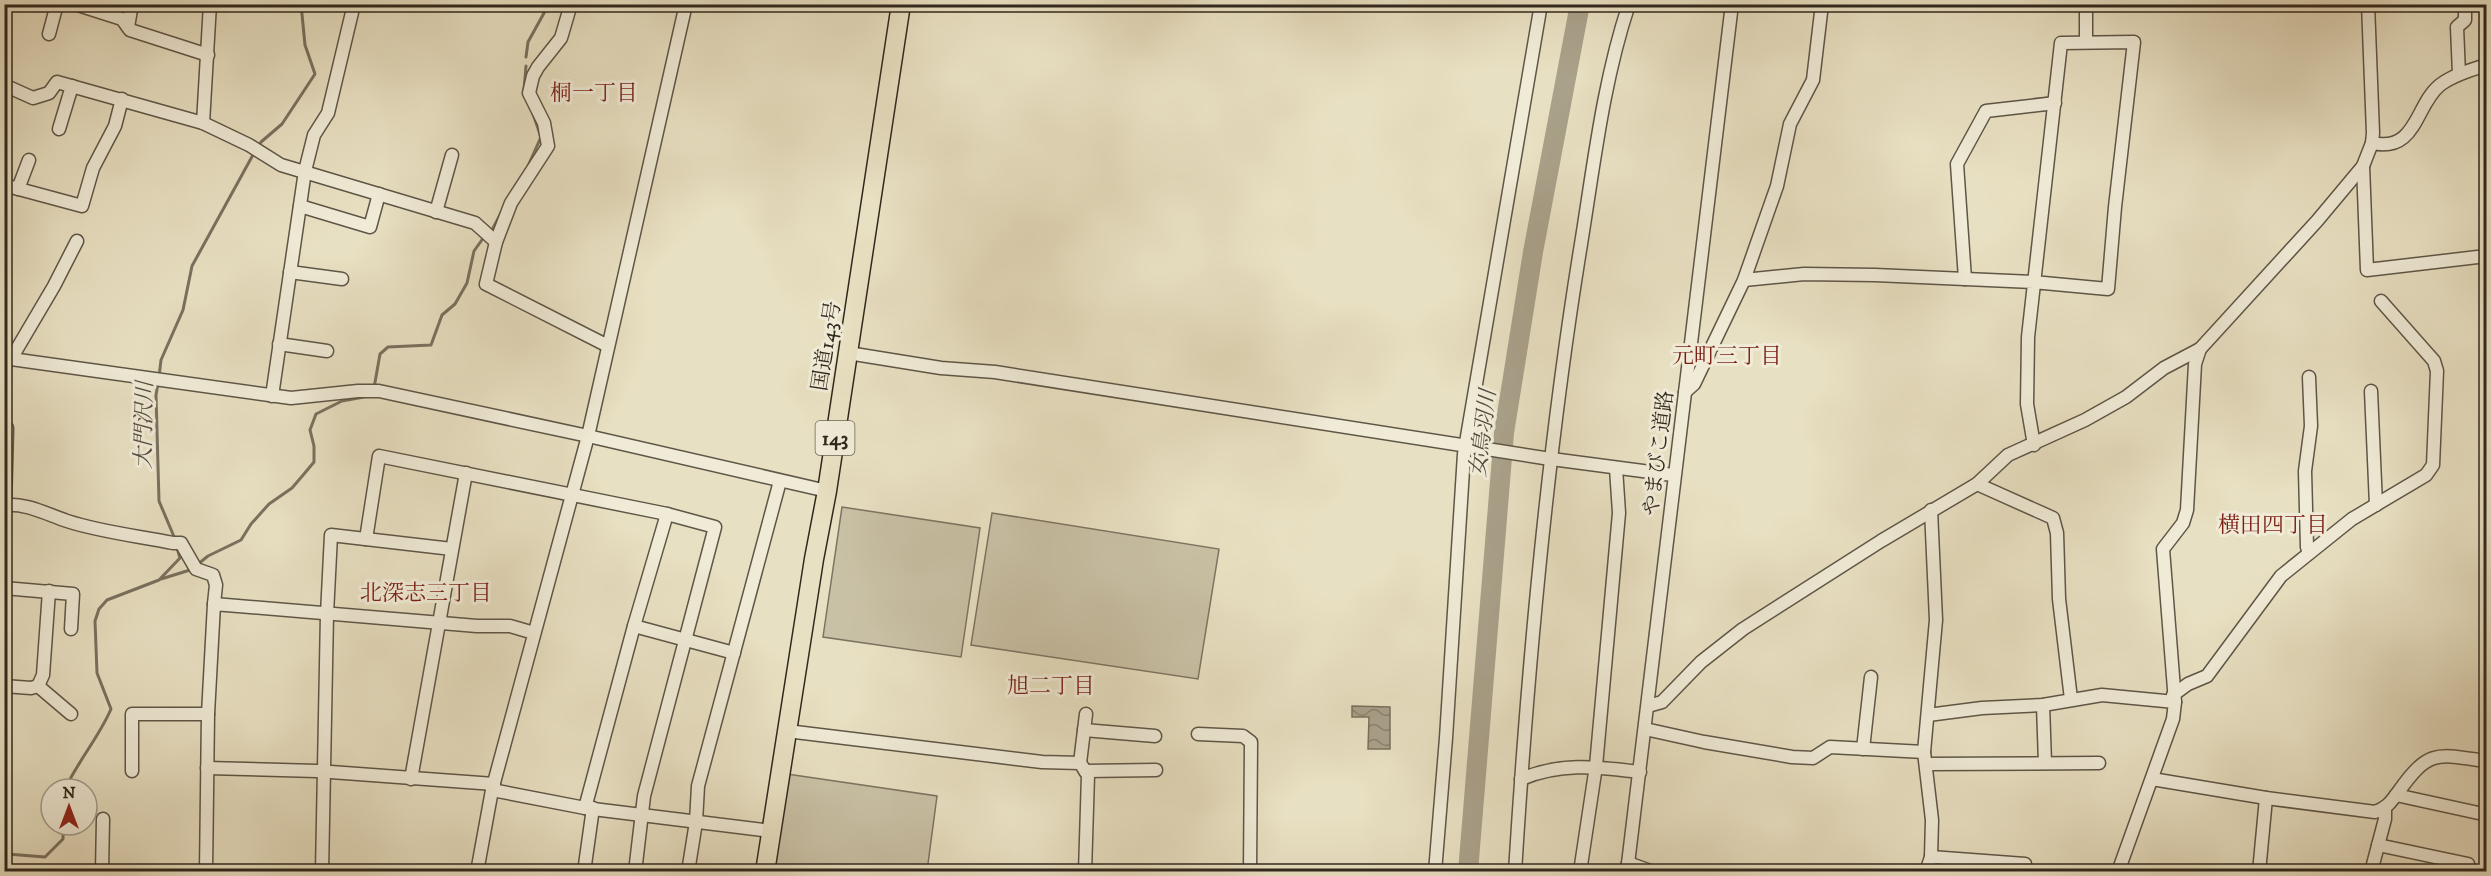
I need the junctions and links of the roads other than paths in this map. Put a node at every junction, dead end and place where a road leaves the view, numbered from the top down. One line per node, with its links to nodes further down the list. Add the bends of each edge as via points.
1 (57, 4): 17 (street)
2 (132, 4): 16 (street)
3 (210, 4): 19 (street)
4 (354, 4): 32 (street, via 328,113 314,135)
5 (571, 4): 39 (street, via 561,38 533,76 529,93 544,123 548,146 511,203)
6 (686, 4): 48 (street)
7 (901, 4): 51 (highway, 国道143号 / 143)
8 (1541, 4): 60 (street)
9 (1629, 4): 61 (street, via 1615,47 1600,129)
10 (1731, 4): 55 (street, やまびこ道路)
11 (1822, 4): 44 (street, via 1813,80 1790,124 1777,186)
12 (2086, 4): 18 (street)
13 (2368, 4): 28 (street)
14 (2465, 4): 21 (street, via 2465,20 2457,27)
15 (77, 5): 16 (street, via 122,19)
16 (128, 27): 19 (street)
17 (49, 34)
18 (2086, 42): 25 (street, via 2061,43); 45 (street, via 2134,42 2108,289)
19 (208, 55): 26 (street)
20 (2487, 65): 21 (street)
21 (2459, 74): 28 (street, via 2430,94 2415,127 2394,142)
22 (4, 85): 23 (street, via 33,98 49,93 57,82)
23 (72, 86): 24 (street); 27 (street)
24 (122, 99): 26 (street); 34 (street, via 115,126 93,168 82,206)
25 (2055, 103): 43 (street, via 1986,111 1957,164); 45 (street)
26 (203, 123): 32 (street, via 281,165)
27 (59, 129)
28 (2372, 143): 31 (street)
29 (452, 155): 37 (street)
30 (29, 160): 34 (street)
31 (2363, 166): 40 (street, via 2367,270); 49 (street)
32 (305, 171): 35 (street); 36 (street)
33 (4, 185): 34 (street)
34 (18, 189)
35 (380, 194): 36 (street, via 370,227); 37 (street)
36 (300, 206): 41 (street)
37 (436, 212): 39 (street, via 475,224)
38 (77, 241): 52 (street)
39 (496, 242): 48 (street, via 486,284)
40 (2487, 256)
41 (290, 272): 42 (street); 47 (street)
42 (342, 279)
43 (1965, 279): 44 (street, via 1804,274); 45 (street)
44 (1744, 280): 55 (street, via 1695,384)
45 (2033, 282): 59 (street, via 2026,404)
46 (2381, 301): 70 (street, via 2434,361 2437,371 2433,465 2427,475)
47 (279, 344): 50 (street); 56 (street)
48 (608, 346): 58 (street)
49 (2200, 349): 59 (street, via 2164,368 2126,397); 90 (street, via 2187,510 2183,523 2163,549)
50 (327, 351)
51 (848, 353): 60 (street, via 995,372); 67 (highway, 国道143号 / 143)
52 (8, 359): 56 (street)
53 (2309, 377): 75 (street, via 2311,426 2305,471)
54 (2372, 391): 70 (street)
55 (1685, 392): 64 (street, やまびこ道路)
56 (272, 396): 58 (street, via 313,397 374,390)
57 (7, 428): 69 (street)
58 (588, 436): 65 (street); 68 (street)
59 (2034, 445): 66 (street, via 2008,455)
60 (1468, 446): 61 (street); 140 (street)
61 (1547, 458): 62 (street); 115 (street)
62 (1616, 468): 64 (street); 107 (street, via 1619,513)
63 (466, 473): 68 (street); 73 (street, via 379,456); 74 (street)
64 (1673, 475): 92 (street, やまびこ道路)
65 (780, 481): 67 (street); 85 (street)
66 (1977, 484): 71 (street); 89 (street, via 2053,518)
67 (827, 491): 98 (highway, 国道143号 / 143)
68 (571, 494): 72 (street); 83 (street)
69 (5, 505): 78 (street, via 16,504 68,521 181,543 196,569 213,575)
70 (2376, 505): 75 (street)
71 (1930, 510): 92 (street, via 1766,613 1701,662 1662,702); 96 (street, via 1936,620)
72 (667, 514): 81 (street); 84 (street, via 715,527)
73 (366, 539): 74 (street); 79 (street, via 331,535)
74 (452, 549): 80 (street)
75 (2309, 553): 90 (street, via 2281,576 2206,676 2188,684)
76 (4, 588): 77 (street)
77 (50, 591): 82 (street, via 73,594); 88 (street, via 44,675)
78 (214, 604): 79 (street); 94 (street)
79 (327, 614): 80 (street); 112 (street)
80 (440, 621): 83 (street, via 510,626); 114 (street)
81 (634, 626): 84 (street); 120 (street)
82 (71, 629)
83 (534, 633): 117 (street)
84 (686, 640): 85 (street); 123 (street, via 644,796)
85 (734, 653): 125 (street, via 698,786)
86 (1871, 677): 102 (street)
87 (4, 686): 88 (street)
88 (38, 687): 93 (street)
89 (2071, 699): 90 (street, via 2102,695); 91 (street)
90 (2174, 699): 116 (street, via 2173,719)
91 (2043, 705): 96 (street); 106 (street)
92 (1648, 706): 97 (street, やまびこ道路)
93 (71, 714)
94 (208, 714): 109 (street); 111 (street, via 132,714)
95 (1086, 714): 99 (street)
96 (1928, 715): 103 (street)
97 (1645, 729): 102 (street, via 1792,757 1813,758 1830,747); 113 (street, やまびこ道路)
98 (787, 730): 108 (street); 126 (highway, 国道143号 / 143)
99 (1084, 730): 101 (street); 108 (street)
100 (1198, 734): 139 (street, via 1243,736 1251,742)
101 (1155, 736)
102 (1863, 748): 103 (street)
103 (1925, 758): 106 (street); 128 (street, via 1932,820)
104 (2487, 761): 118 (street, via 2442,756 2425,761 2415,768)
105 (2099, 763): 106 (street)
106 (2045, 764)
107 (1596, 766): 113 (street); 115 (street, via 1567,767); 142 (street)
108 (1083, 767): 110 (street); 138 (street, via 1088,775)
109 (207, 768): 112 (street); 131 (street)
110 (1156, 770)
111 (132, 771)
112 (324, 772): 114 (street); 132 (street)
113 (1640, 772): 129 (street, やまびこ道路)
114 (411, 779): 117 (street)
115 (1521, 779): 141 (street)
116 (2152, 779): 119 (street); 146 (street)
117 (493, 787): 120 (street); 133 (street)
118 (2396, 795): 121 (street); 122 (street)
119 (2266, 798): 121 (street, via 2364,812); 147 (street)
120 (589, 808): 123 (street); 134 (street)
121 (2385, 808): 127 (street)
122 (2483, 814)
123 (643, 815): 125 (street); 135 (street)
124 (103, 819): 130 (street)
125 (696, 822): 126 (street); 136 (street)
126 (771, 831): 137 (highway, 国道143号 / 143)
127 (2378, 845): 148 (street); 149 (street, via 2468,864)
128 (1930, 857): 144 (street); 145 (street, via 2025,864)
129 (1628, 867): 143 (street)
130 (102, 872)
131 (206, 872)
132 (322, 872)
133 (477, 872)
134 (584, 872)
135 (635, 872)
136 (688, 872)
137 (765, 872)
138 (1085, 872)
139 (1250, 872)
140 (1435, 872)
141 (1515, 872)
142 (1580, 872)
143 (1653, 872)
144 (1926, 872)
145 (2024, 872)
146 (2118, 872)
147 (2259, 872)
148 (2371, 872)
149 (2467, 872)

